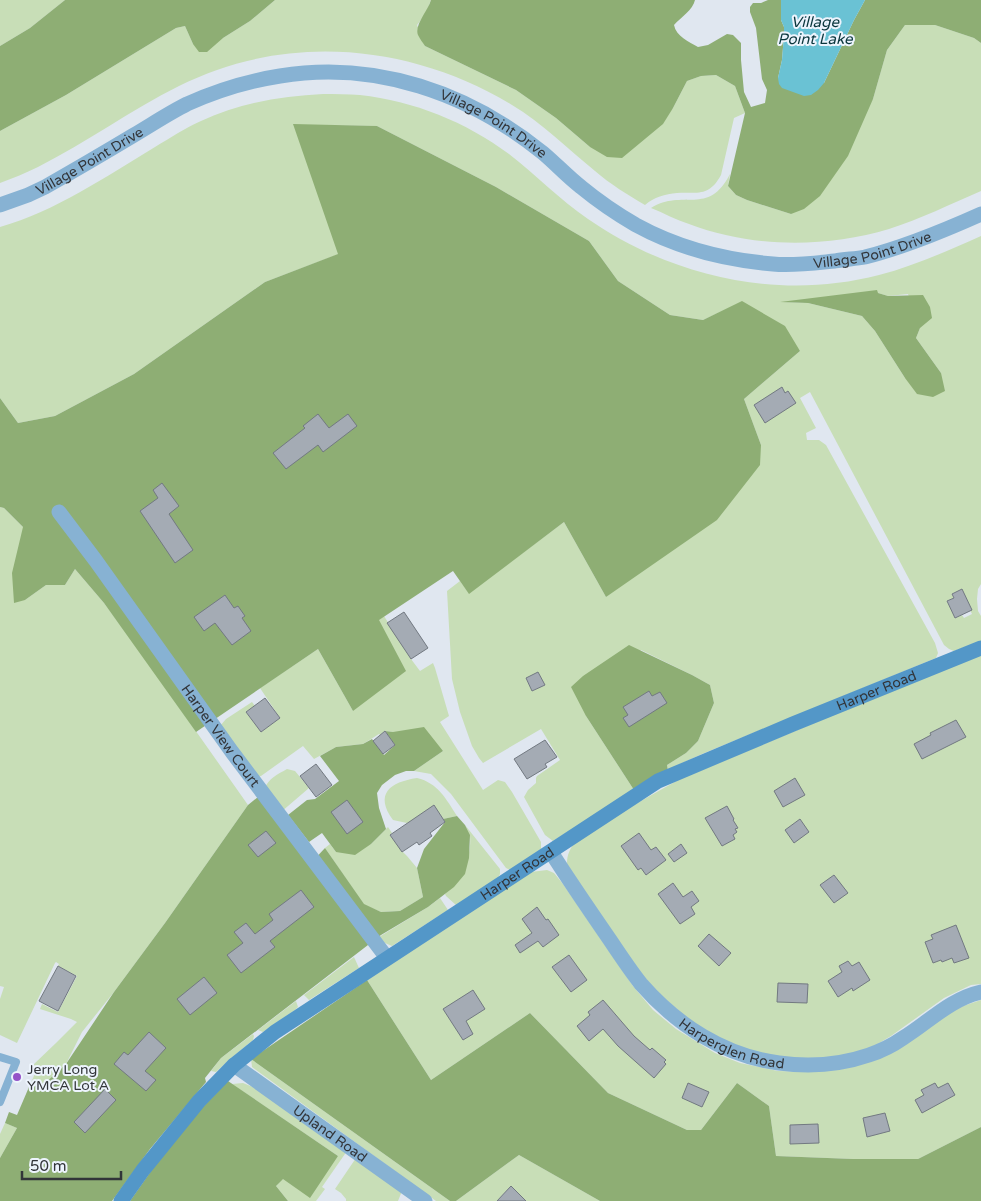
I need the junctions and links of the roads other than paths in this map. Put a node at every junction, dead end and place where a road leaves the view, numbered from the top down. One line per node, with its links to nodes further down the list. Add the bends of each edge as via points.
1 (0, 205): 2 (street, Village Point Drive, via 45,188 186,105 247,83 325,72 375,76 454,98 503,123 580,187 638,226 687,247 730,258 776,264 863,257 900,247)
2 (981, 214)
3 (59, 512): 6 (street, Harper View Court, via 232,752)
4 (981, 648): 5 (main road, Harper Road, via 658,781)
5 (551, 852): 6 (main road, Harper Road); 7 (street, Harperglen Road, via 640,982 660,1005 702,1036 747,1056 796,1065 845,1062 868,1056 903,1038 948,1005)
6 (387, 958): 9 (main road, Harper Road, via 275,1032)
7 (981, 992)
8 (0, 1057): 10 (lane, via 16,1062)
9 (234, 1065): 11 (main road, Harper Road, via 199,1101); 12 (street, Upland Road)
10 (0, 1102)
11 (121, 1201)
12 (425, 1201)

